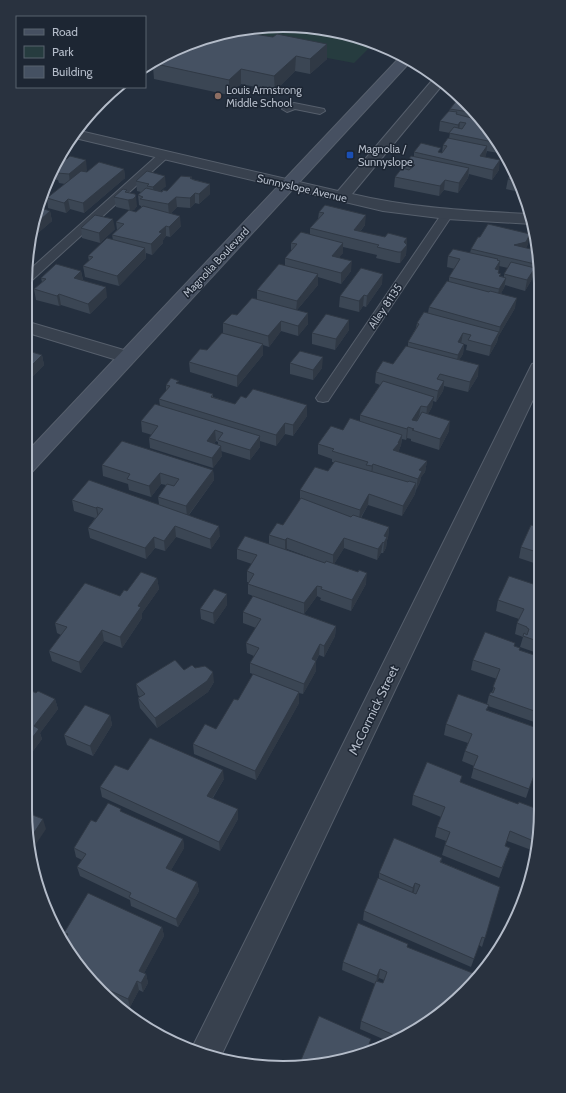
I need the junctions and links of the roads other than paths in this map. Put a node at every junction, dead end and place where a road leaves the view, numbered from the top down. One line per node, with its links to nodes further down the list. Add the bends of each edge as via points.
1 (402, 62): 7 (main road, Magnolia Boulevard)
2 (436, 84): 8 (street)
3 (287, 109): 4 (lane, via 294,106)
4 (320, 111)
5 (80, 135): 6 (street, Sunnyslope Avenue)
6 (164, 155): 7 (street, Sunnyslope Avenue); 11 (lane)
7 (288, 184): 8 (street, Sunnyslope Avenue); 13 (main road, Magnolia Boulevard)
8 (341, 197): 9 (street, Sunnyslope Avenue, via 383,206)
9 (447, 214): 10 (street, Sunnyslope Avenue); 15 (lane, Alley 81135)
10 (525, 219)
11 (33, 273)
12 (32, 328): 13 (street)
13 (127, 357): 16 (main road, Magnolia Boulevard)
14 (534, 378): 17 (street, McCormick Street)
15 (322, 398)
16 (32, 459)
17 (208, 1049)

